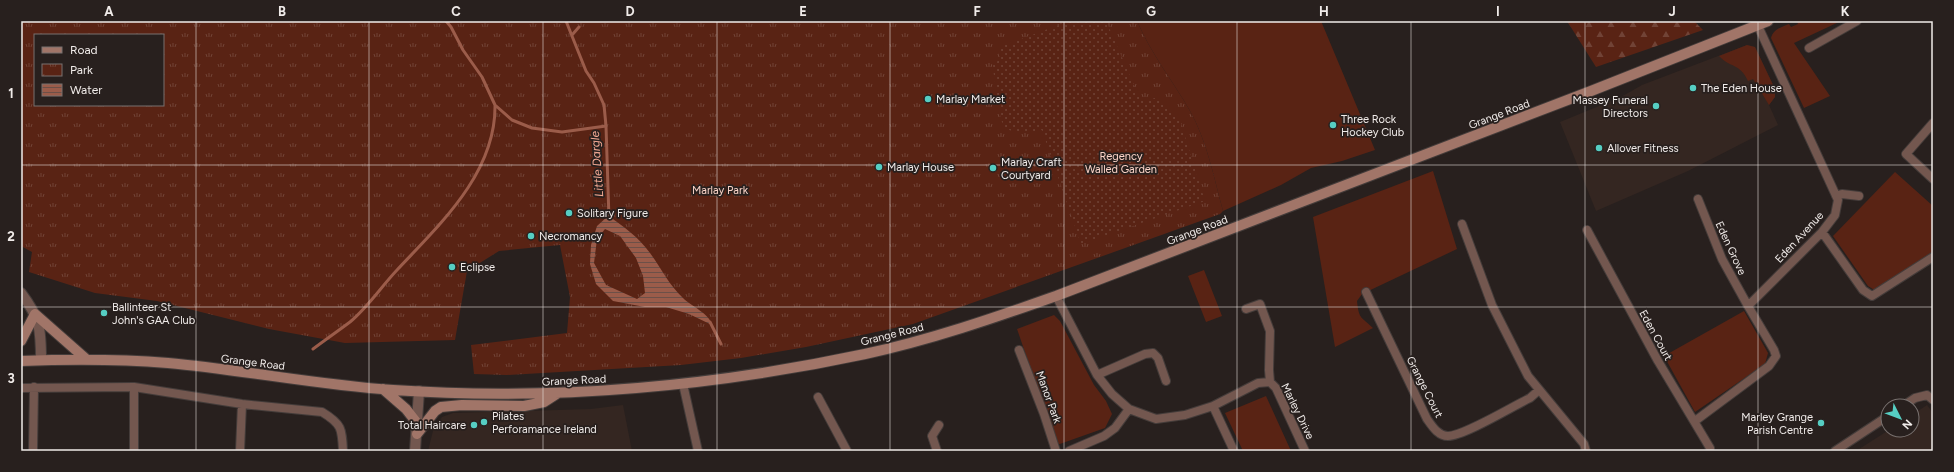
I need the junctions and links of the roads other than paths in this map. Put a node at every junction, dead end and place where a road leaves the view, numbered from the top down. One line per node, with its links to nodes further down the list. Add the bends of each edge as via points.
1 (1768, 21): 3 (main road, Grange Road)
2 (1857, 21): 4 (street)
3 (1758, 26): 8 (street); 16 (main road, Grange Road)
4 (1809, 48)
5 (1933, 123): 6 (street, via 1906,154)
6 (1933, 179)
7 (1859, 196): 8 (street, via 1842,194)
8 (1837, 198): 12 (street, Eden Avenue, via 1834,215)
9 (1698, 199): 17 (street, Eden Grove, via 1722,259)
10 (1462, 224): 33 (street, via 1492,305 1528,376)
11 (1587, 230): 42 (street, Eden Court, via 1658,361)
12 (1822, 232): 13 (street, via 1862,290 1872,296); 17 (street, Eden Avenue)
13 (1933, 257)
14 (1366, 292): 33 (street, Grange Court, via 1436,431 1447,436 1462,433 1530,398)
15 (21, 293): 19 (street)
16 (1056, 296): 25 (street); 28 (main road, Grange Road, via 959,329 867,354)
17 (1748, 306): 42 (street, via 1776,356 1769,366)
18 (1246, 309): 27 (street, via 1260,304 1270,331)
19 (35, 314): 20 (main road); 22 (main road); 23 (street, via 41,333)
20 (21, 341)
21 (1020, 350): 56 (street, Manor Park)
22 (86, 359): 23 (main road, Grange Road); 32 (main road, Grange Road, via 168,363)
23 (41, 360): 24 (main road, Grange Road)
24 (21, 361)
25 (1097, 375): 26 (street, via 1153,353 1158,358); 41 (street, via 1112,394)
26 (1166, 381)
27 (1270, 382): 40 (street, via 1258,383); 59 (street, Marley Drive, via 1276,388)
28 (683, 384): 35 (main road, Grange Road); 53 (street)
29 (34, 387): 30 (street); 31 (street); 48 (street)
30 (134, 387): 39 (street); 49 (street)
31 (21, 388)
32 (384, 389): 34 (main road, Grange Road); 44 (main road)
33 (1539, 390): 60 (street, via 1584,444)
34 (419, 391): 35 (main road, Grange Road); 44 (street)
35 (558, 393): 46 (main road, via 544,402 524,406 441,407)
36 (818, 398): 54 (street)
37 (1915, 398): 38 (street, via 1927,395)
38 (1933, 400)
39 (242, 404): 50 (street); 51 (street, via 322,412 333,419 342,431)
40 (1213, 406): 41 (street, via 1185,415 1156,419); 58 (street)
41 (1129, 409): 57 (street, via 1115,428 1104,436)
42 (1695, 421): 47 (street, Eden Court)
43 (1880, 421): 61 (street)
44 (417, 423): 46 (street)
45 (939, 425): 55 (street, via 932,436)
46 (417, 434): 52 (street)
47 (1710, 448)
48 (33, 451)
49 (134, 451)
50 (240, 451)
51 (343, 451)
52 (415, 451)
53 (698, 451)
54 (848, 451)
55 (937, 451)
56 (1056, 451)
57 (1069, 451)
58 (1234, 451)
59 (1305, 451)
60 (1586, 451)
61 (1835, 451)

